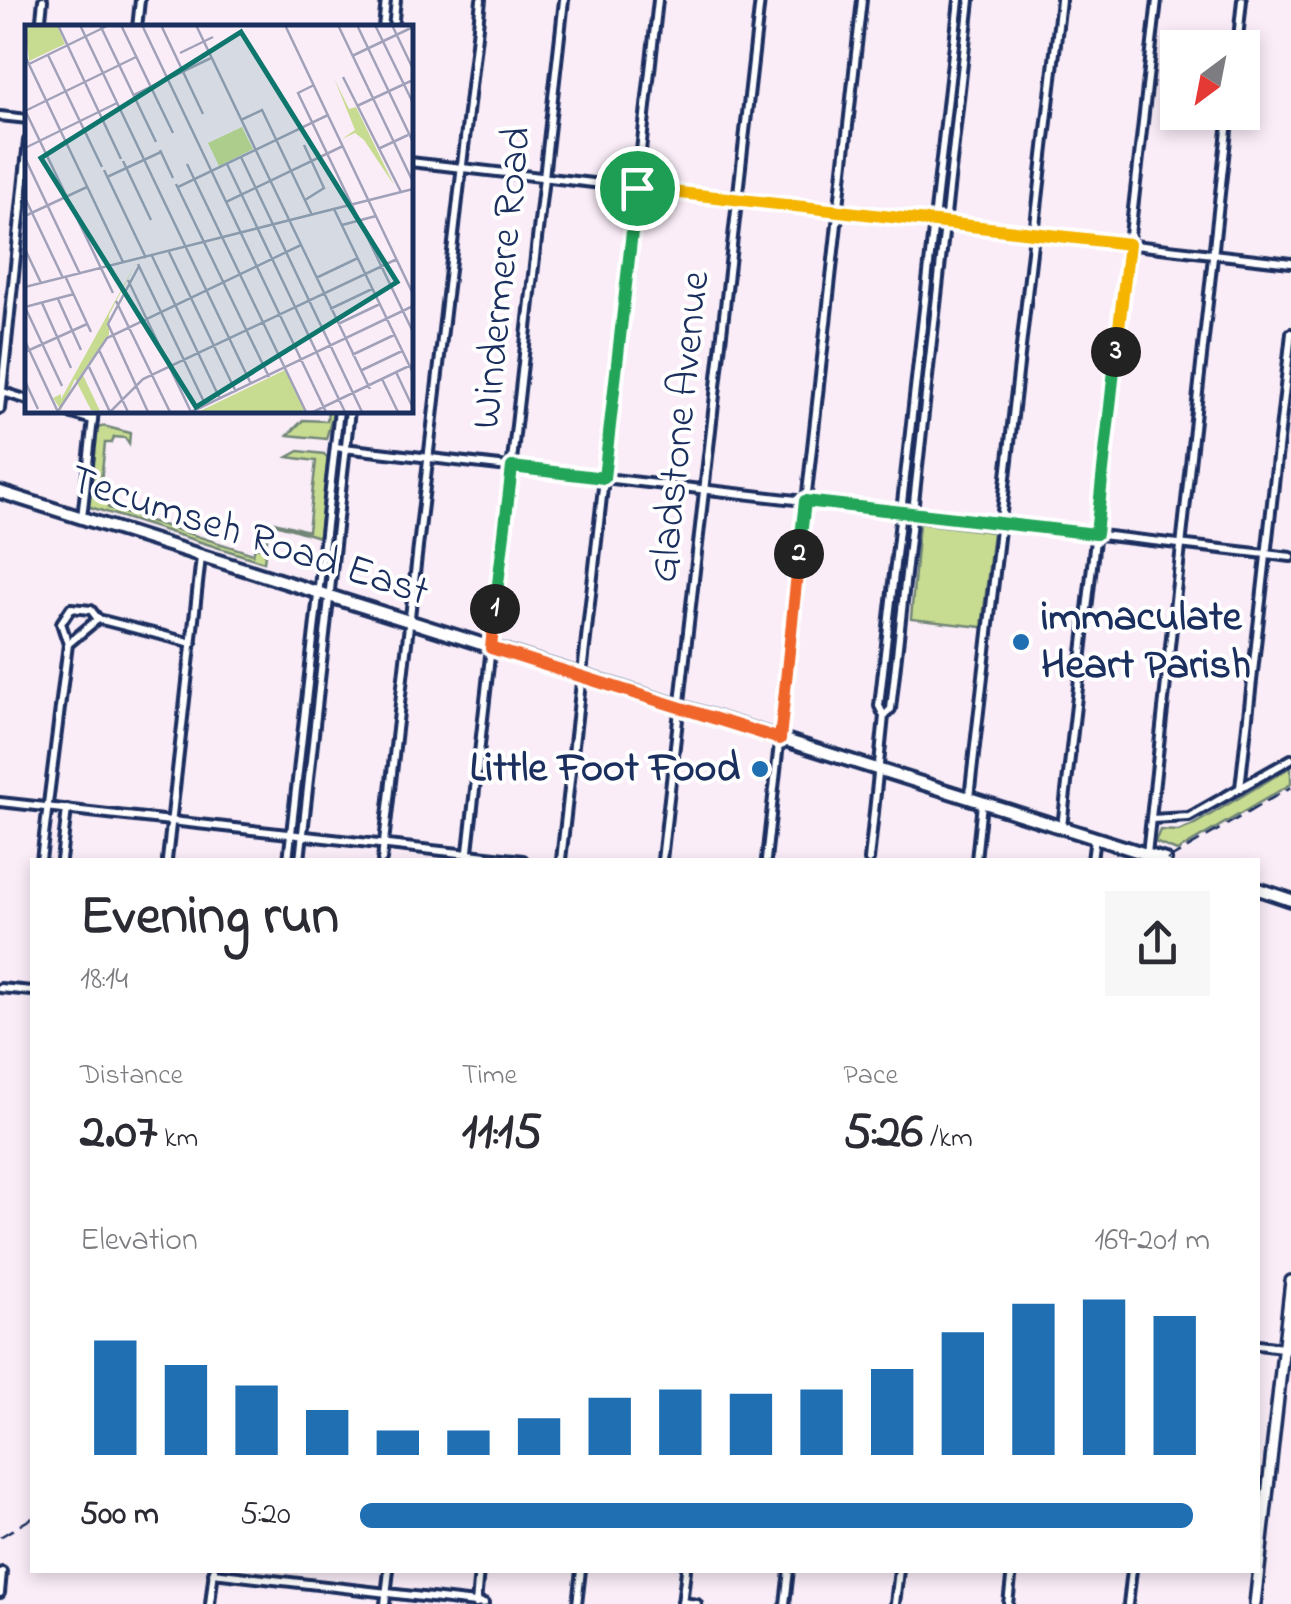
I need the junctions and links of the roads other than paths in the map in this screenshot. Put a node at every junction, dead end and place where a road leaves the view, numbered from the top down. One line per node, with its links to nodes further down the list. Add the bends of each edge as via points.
1 (44, 0): 15 (street)
2 (140, 0): 16 (street)
3 (386, 0): 17 (street)
4 (396, 0): 18 (street)
5 (480, 0): 24 (street)
6 (564, 0): 26 (street, Windermere Road)
7 (658, 0): 27 (street)
8 (760, 0): 28 (street, Gladstone Avenue)
9 (862, 0): 29 (street)
10 (959, 0): 30 (street)
11 (970, 0): 31 (street)
12 (1061, 0): 32 (street)
13 (1157, 0): 33 (street)
14 (1242, 0): 19 (street)
15 (40, 25)
16 (137, 25)
17 (382, 25)
18 (393, 25)
19 (1239, 30)
20 (0, 116): 21 (street)
21 (25, 119)
22 (1228, 130): 34 (street)
23 (412, 162): 24 (street)
24 (462, 168): 26 (street); 47 (street)
25 (25, 169): 37 (street)
26 (544, 178): 27 (street); 48 (street, Windermere Road)
27 (637, 188): 28 (street); 49 (street)
28 (737, 199): 29 (street); 50 (street, Gladstone Avenue)
29 (838, 211): 30 (street); 52 (street)
30 (934, 222): 31 (street); 53 (street)
31 (945, 223): 32 (street); 54 (street)
32 (1035, 233): 33 (street); 56 (street)
33 (1129, 244): 34 (street); 57 (street)
34 (1214, 254): 35 (street); 58 (street)
35 (1291, 262)
36 (1291, 333): 59 (street)
37 (1, 392): 38 (street); 39 (street)
38 (25, 399)
39 (0, 409)
40 (66, 412): 44 (street)
41 (94, 412): 44 (street)
42 (339, 412): 45 (street)
43 (350, 412): 46 (street)
44 (93, 420): 55 (street)
45 (335, 447): 46 (street); 62 (street)
46 (346, 448): 47 (street); 62 (street)
47 (428, 458): 48 (street); 64 (street)
48 (512, 467): 49 (street); 67 (street, Windermere Road)
49 (604, 478): 50 (street); 68 (street)
50 (704, 489): 52 (street); 69 (street, Gladstone Avenue)
51 (0, 492): 55 (main road, Tecumseh Road East)
52 (805, 501): 53 (street); 71 (street)
53 (901, 512): 54 (street); 70 (street, via 879,706)
54 (912, 513): 56 (street); 70 (street, via 891,708)
55 (82, 518): 61 (main road, Tecumseh Road East)
56 (1002, 523): 57 (street); 77 (street)
57 (1096, 534): 58 (street); 84 (street)
58 (1182, 544): 59 (street); 82 (street)
59 (1266, 554): 60 (street); 76 (street)
60 (1291, 556)
61 (202, 557): 62 (main road, Tecumseh Road East); 65 (street)
62 (324, 596): 64 (main road, Tecumseh Road East); 72 (street); 73 (street)
63 (98, 618): 65 (street); 66 (street); 66 (street, via 91,610 71,608 61,623)
64 (410, 622): 67 (main road, Tecumseh Road East); 88 (street)
65 (192, 643): 83 (street)
66 (68, 644): 80 (street)
67 (491, 648): 68 (main road, Tecumseh Road East); 90 (street, Windermere Road)
68 (582, 677): 69 (main road, Tecumseh Road East); 97 (street)
69 (680, 707): 71 (main road, Tecumseh Road East); 98 (street, Gladstone Avenue)
70 (884, 716): 75 (street)
71 (780, 739): 75 (main road, Tecumseh Road East); 99 (street)
72 (301, 744): 73 (street); 85 (street)
73 (312, 745): 86 (street)
74 (1291, 759): 76 (street)
75 (879, 770): 77 (main road, Tecumseh Road East); 100 (street)
76 (1240, 788): 82 (street, via 1178,821)
77 (970, 798): 79 (main road, Tecumseh Road East)
78 (0, 802): 80 (street)
79 (982, 802): 84 (main road, Tecumseh Road East); 101 (street)
80 (48, 807): 81 (street); 91 (street)
81 (67, 809): 83 (street); 92 (street)
82 (1151, 818): 89 (street)
83 (172, 821): 85 (street); 93 (street)
84 (1062, 827): 87 (main road, Tecumseh Road East)
85 (291, 834): 86 (street); 94 (street)
86 (302, 836): 88 (street); 95 (street)
87 (1095, 838): 89 (main road, Tecumseh Road East); 102 (street)
88 (384, 844): 90 (street); 96 (street)
89 (1147, 854): 103 (main road, Tecumseh Road East)
90 (467, 857)
91 (41, 858)
92 (61, 858)
93 (167, 858)
94 (288, 858)
95 (300, 858)
96 (382, 858)
97 (561, 858)
98 (662, 858)
99 (766, 858)
100 (869, 858)
101 (976, 858)
102 (1092, 858)
103 (1159, 858)
104 (1260, 890): 105 (main road)
105 (1291, 900)
106 (0, 988): 107 (street)
107 (30, 992)
108 (1291, 1281): 110 (street)
109 (1260, 1345): 110 (street)
110 (1287, 1348): 111 (street)
111 (1260, 1564)
112 (2, 1572): 125 (street)
113 (213, 1573): 127 (street)
114 (222, 1573): 124 (street)
115 (389, 1573): 124 (street)
116 (480, 1573): 129 (street)
117 (581, 1573): 131 (street)
118 (686, 1573): 126 (street)
119 (788, 1573): 133 (street)
120 (899, 1573): 134 (street)
121 (1012, 1573): 135 (street)
122 (1132, 1573): 136 (street)
123 (1259, 1573): 137 (street)
124 (386, 1592): 128 (street); 129 (street)
125 (0, 1593)
126 (682, 1603): 132 (street)
127 (210, 1604)
128 (385, 1604)
129 (476, 1604): 130 (street)
130 (484, 1604)
131 (578, 1604)
132 (697, 1604)
133 (785, 1604)
134 (895, 1604)
135 (1008, 1604)
136 (1128, 1604)
137 (1255, 1604)

